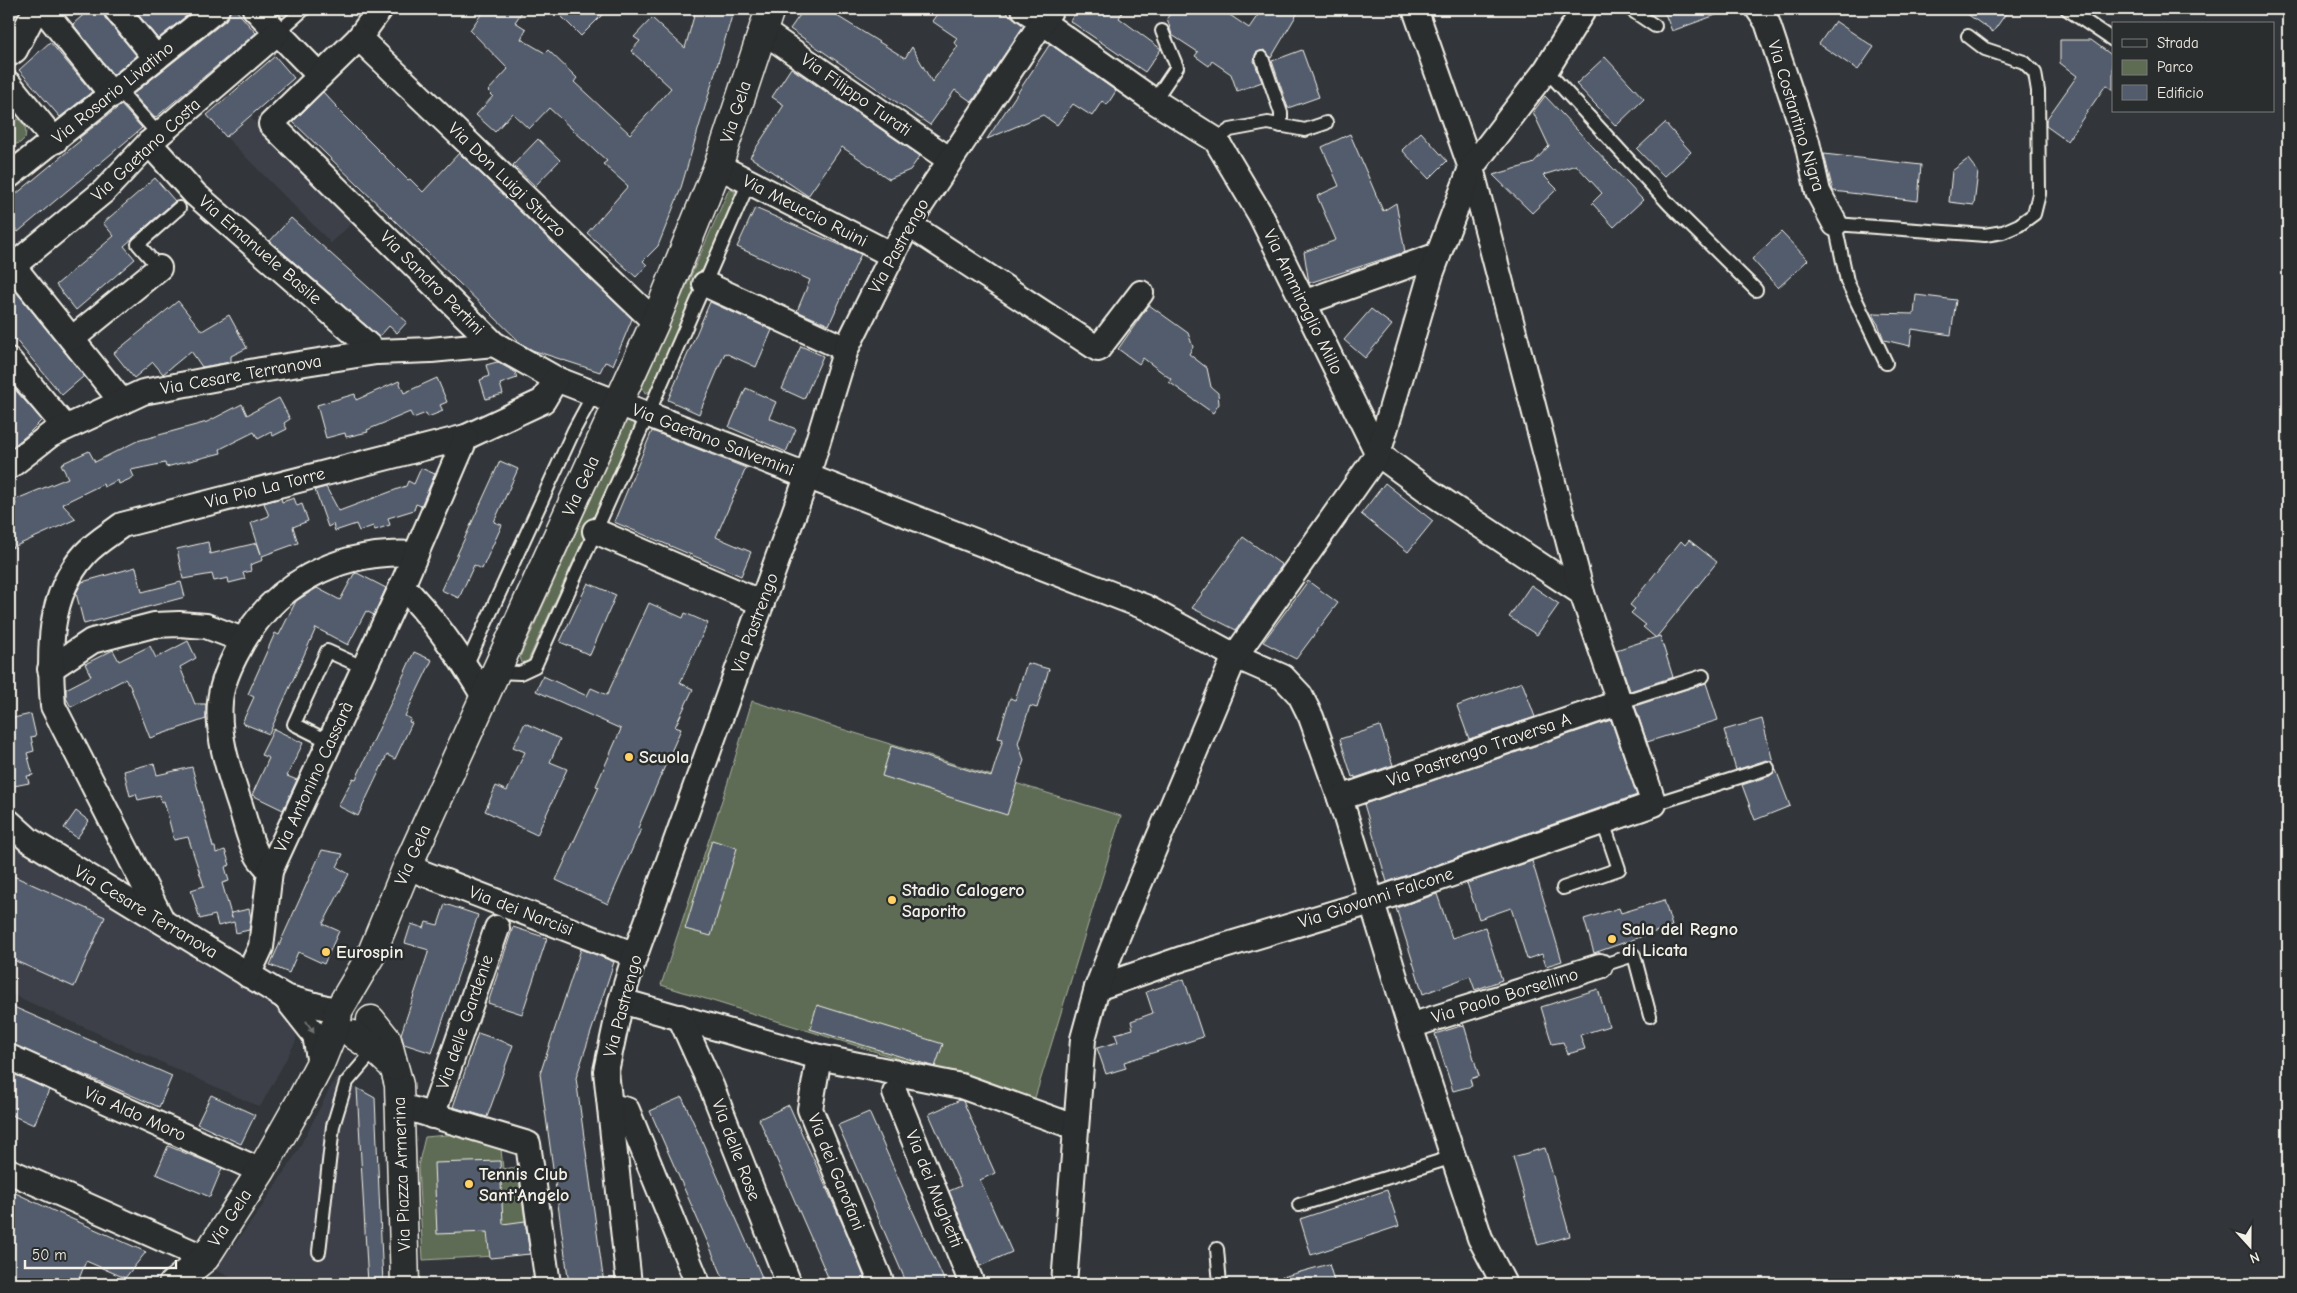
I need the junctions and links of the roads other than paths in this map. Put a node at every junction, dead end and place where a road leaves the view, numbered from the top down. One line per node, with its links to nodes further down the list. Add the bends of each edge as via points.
1 (36, 9): 21 (street)
2 (43, 9): 27 (street)
3 (116, 9): 22 (street)
4 (218, 9): 22 (street, Via Rosario Livatino)
5 (255, 9): 17 (street)
6 (304, 9): 17 (lane)
7 (380, 9): 19 (street)
8 (1415, 9): 36 (street)
9 (1584, 9): 24 (street)
10 (1630, 9): 15 (lane)
11 (1758, 9): 41 (street, Via Costantino Nigra, via 1767,22 1804,132 1818,192)
12 (2067, 9): 20 (lane)
13 (1039, 13): 28 (street, Via Ammiraglio Millo); 34 (street, Via Pastrengo)
14 (766, 20): 34 (street, Via Filippo Turati); 35 (main road, Via Gela)
15 (1655, 26)
16 (1162, 31): 28 (lane, via 1177,67)
17 (277, 33): 25 (street); 31 (street, Via Gaetano Costa)
18 (1968, 36): 41 (lane, via 1985,49 2024,62 2035,73 2040,194 2034,214 2003,232 1985,235)
19 (359, 38): 25 (street); 50 (street, Via Don Luigi Sturzo)
20 (2112, 39)
21 (11, 56)
22 (156, 58): 27 (street, Via Rosario Livatino)
23 (1262, 58): 30 (lane, via 1281,113)
24 (1546, 70): 36 (street); 47 (lane, via 1670,205)
25 (320, 76): 52 (street, Via Sandro Pertini, via 271,124)
26 (9, 84): 33 (street)
27 (116, 92): 31 (lane); 33 (street, Via Rosario Livatino)
28 (1154, 101): 32 (street, Via Ammiraglio Millo)
29 (1326, 123): 30 (lane, via 1305,130)
30 (1281, 126): 32 (lane, via 1268,123 1230,130)
31 (154, 139): 44 (street, Via Gaetano Costa, via 104,191); 54 (street, Via Emanuele Basile, via 195,194)
32 (1216, 140): 49 (street, Via Ammiraglio Millo, via 1260,214)
33 (55, 141): 37 (street, Via Rosario Livatino)
34 (950, 160): 40 (street, Via Pastrengo)
35 (718, 166): 38 (street, Via Meuccio Ruini); 50 (main road, Via Gela)
36 (1471, 168): 43 (street); 70 (street)
37 (11, 170)
38 (749, 182): 42 (street, Via Meuccio Ruini); 46 (lane)
39 (179, 208): 45 (lane, via 138,244)
40 (908, 224): 42 (street, Via Pastrengo); 48 (street, via 1098,349)
41 (1835, 224): 56 (lane, via 1847,282)
42 (892, 255): 53 (street, Via Pastrengo)
43 (1438, 255): 49 (street); 64 (street)
44 (11, 264): 51 (street)
45 (159, 268): 51 (street)
46 (705, 284): 53 (street); 61 (lane)
47 (1756, 290)
48 (1141, 294)
49 (1303, 302): 64 (street, Via Ammiraglio Millo)
50 (655, 322): 60 (main road, Via Gela)
51 (73, 338): 59 (street)
52 (494, 344): 54 (street, Via Cesare Terranova); 57 (street, Via Sandro Pertini)
53 (846, 349): 66 (street, Via Pastrengo)
54 (376, 352): 59 (street, Via Cesare Terranova, via 143,392)
55 (9, 360): 62 (street)
56 (1886, 363)
57 (556, 379): 58 (street, Via Sandro Pertini); 63 (street, Via Pio La Torre, via 543,401)
58 (594, 393): 60 (street, Via Sandro Pertini); 76 (lane)
59 (122, 402): 62 (street, Via Cesare Terranova)
60 (619, 403): 61 (street, Via Gaetano Salvemini); 79 (main road, Via Gela)
61 (648, 414): 66 (street, Via Gaetano Salvemini); 67 (lane)
62 (65, 427): 65 (street, Via Cesare Terranova)
63 (466, 437): 68 (street, Via Antonino Cassarà); 71 (street, Via Pio La Torre, via 122,525 86,553 65,581)
64 (1378, 454): 70 (street, Via Ammiraglio Millo); 75 (street)
65 (9, 467)
66 (807, 477): 72 (street, Via Pastrengo); 75 (street, Via Gaetano Salvemini, via 1145,608)
67 (595, 531): 72 (street); 79 (lane, via 535,666 520,673)
68 (416, 554): 69 (street, Via Antonino Cassarà); 73 (street, via 388,552 360,557 312,574 284,594)
69 (402, 586): 76 (street, via 422,606); 77 (street, Via Antonino Cassarà)
70 (1582, 593): 82 (street)
71 (57, 603): 74 (street, via 66,623 76,634); 78 (street, Via Pio La Torre)
72 (762, 603): 95 (street, Via Pastrengo)
73 (243, 640): 74 (street, via 206,626 179,624 154,625); 90 (street, via 228,671 220,700 219,722 223,747 257,856)
74 (92, 641): 78 (street)
75 (1235, 656): 85 (street, Via Gaetano Salvemini, via 1283,677 1300,695); 98 (street)
76 (466, 666): 81 (street)
77 (364, 668): 83 (street, Via Antonino Cassarà); 83 (lane, via 328,651 294,724)
78 (50, 669): 93 (street, Via Pio La Torre, via 52,706)
79 (496, 672): 81 (main road, Via Gela)
80 (1704, 676): 82 (lane)
81 (485, 698): 89 (main road, Via Gela)
82 (1618, 703): 85 (street, Via Pastrengo Traversa A); 86 (street)
83 (330, 742): 90 (street, Via Antonino Cassarà)
84 (1768, 768): 86 (lane)
85 (1340, 798): 92 (street, Via Gaetano Salvemini)
86 (1654, 804): 88 (street, Via Giovanni Falcone)
87 (9, 822): 93 (street, Via Cesare Terranova, via 29,840)
88 (1603, 822): 91 (lane, via 1619,869); 92 (street, Via Giovanni Falcone)
89 (407, 867): 95 (street, Via dei Narcisi); 104 (main road, Via Gela, via 371,955)
90 (270, 871): 97 (street, Via Antonino Cassarà, via 260,947)
91 (1563, 888)
92 (1371, 902): 98 (street, Via Giovanni Falcone, via 1184,958); 103 (street, Via Gaetano Salvemini)
93 (163, 922): 97 (street, Via Cesare Terranova)
94 (497, 928): 111 (street, Via delle Gardenie)
95 (635, 954): 100 (street, Via Pastrengo)
96 (1600, 966): 101 (lane, via 1634,955); 103 (street, Via Paolo Borsellino)
97 (248, 974): 99 (street, Via Cesare Terranova)
98 (1097, 988): 112 (street, via 1083,1039)
99 (285, 997): 104 (street); 107 (street, one-way to 107, via 315,1035)
100 (621, 1001): 102 (street); 110 (street, Via Pastrengo, via 606,1071)
101 (1650, 1016)
102 (680, 1018): 106 (street); 126 (street, Via delle Rose, via 712,1088)
103 (1410, 1026): 113 (street, Via Gaetano Salvemini)
104 (359, 1028): 107 (main road, Via Gela); 109 (main road, Via Piazza Armerina, via 399,1085); 118 (lane, via 333,1126)
105 (9, 1057): 115 (street, Via Aldo Moro)
106 (819, 1057): 112 (street, via 961,1086); 127 (street, Via dei Garofani, via 810,1109)
107 (320, 1064): 115 (main road, Via Gela)
108 (895, 1093): 128 (street, Via dei Mughetti)
109 (401, 1106): 111 (street); 122 (main road, Via Piazza Armerina)
110 (611, 1106): 124 (street, Via Pastrengo); 125 (street, via 627,1110)
111 (432, 1116): 123 (street, via 528,1144)
112 (1075, 1126): 129 (street)
113 (1453, 1157): 116 (lane); 120 (street, Via Gaetano Salvemini)
114 (9, 1171): 119 (street)
115 (260, 1171): 119 (main road, Via Gela)
116 (1299, 1205)
117 (1216, 1249): 130 (lane)
118 (319, 1252)
119 (205, 1258): 121 (main road, Via Gela)
120 (1497, 1283)
121 (173, 1284)
122 (405, 1284)
123 (548, 1284)
124 (629, 1284)
125 (698, 1284)
126 (789, 1284)
127 (882, 1284)
128 (972, 1284)
129 (1064, 1284)
130 (1220, 1284)

